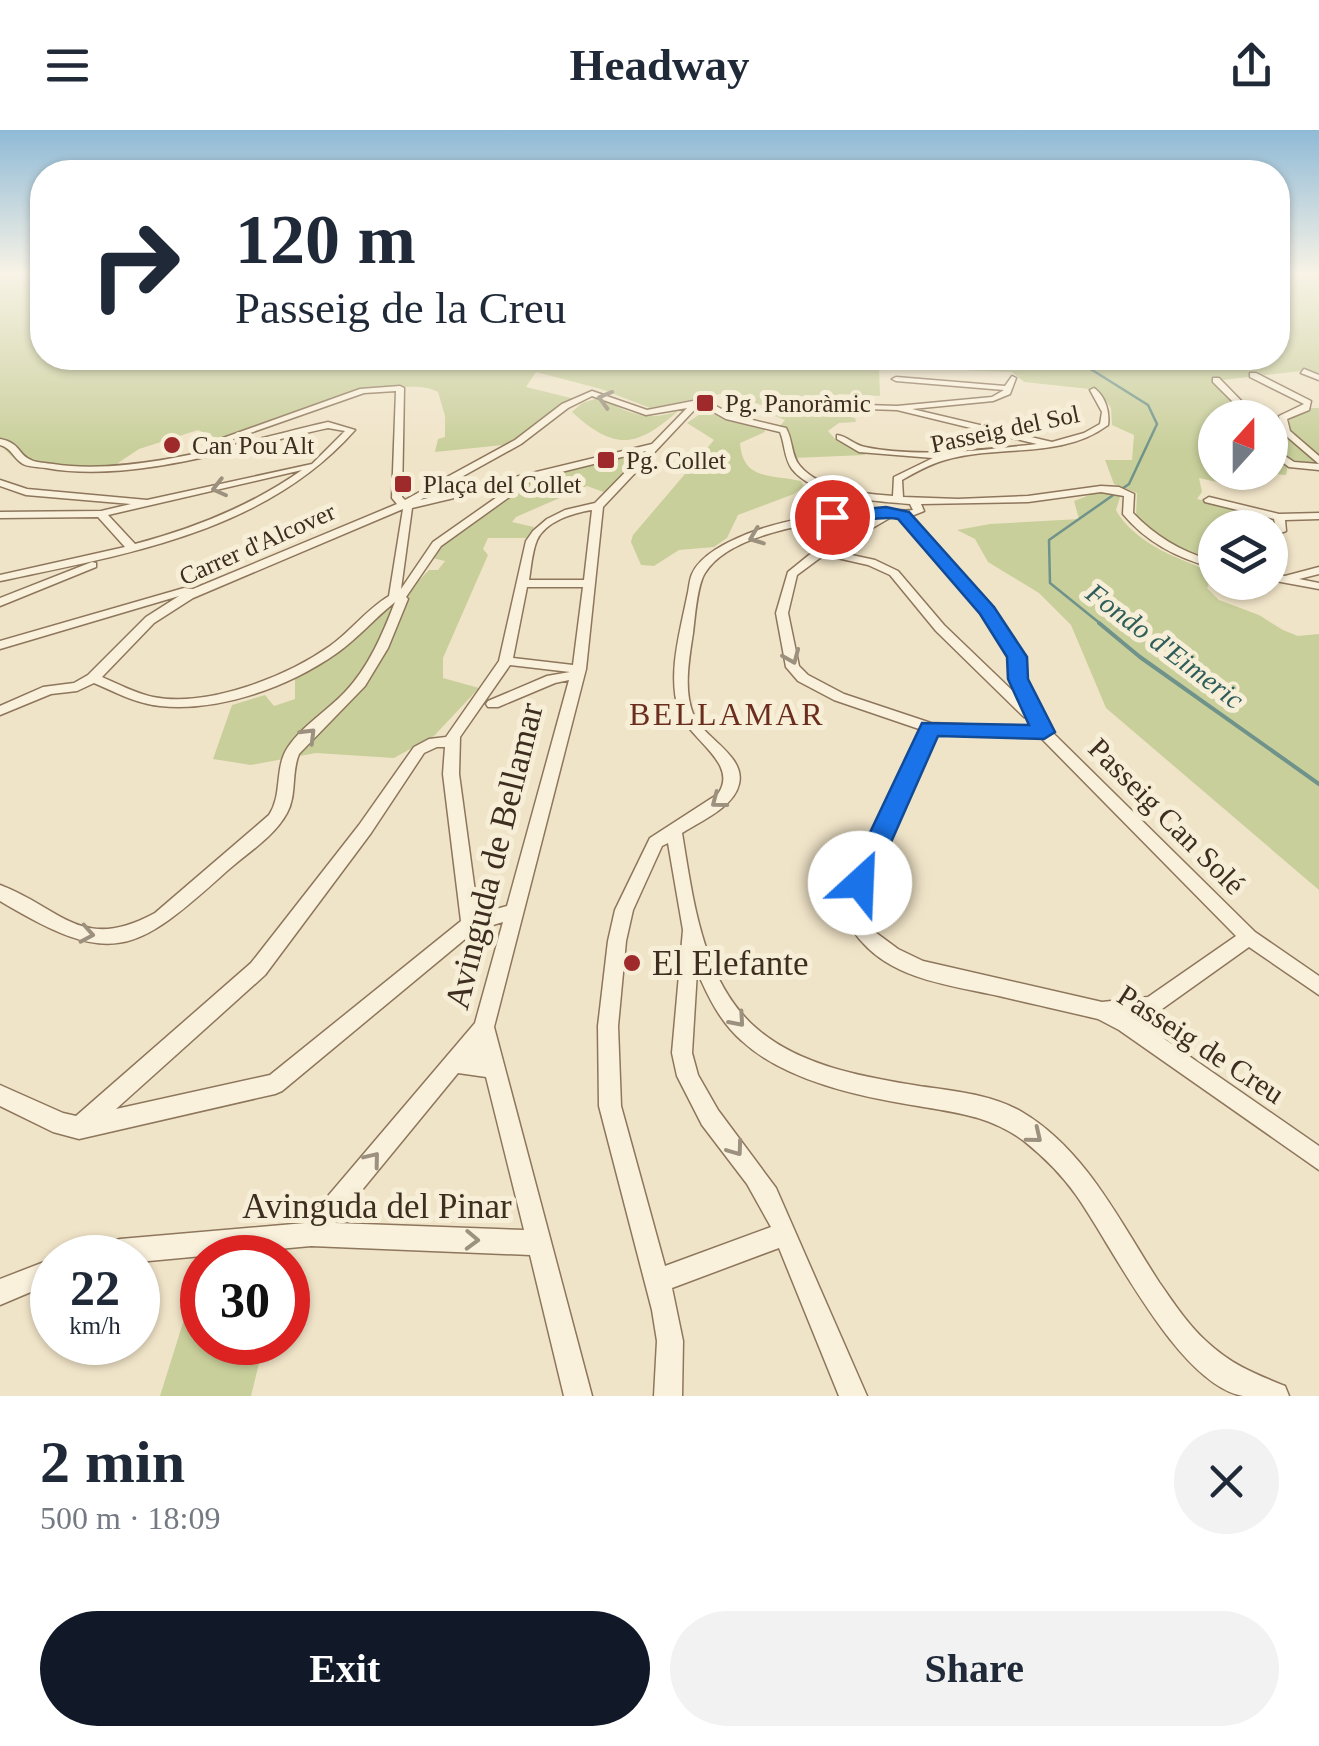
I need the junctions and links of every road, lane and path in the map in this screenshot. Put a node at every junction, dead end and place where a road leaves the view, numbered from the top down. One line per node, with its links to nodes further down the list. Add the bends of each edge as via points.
1 (1304, 371): 4 (street)
2 (1252, 375): 11 (street, via 1308,403)
3 (896, 378): 10 (street, via 1010,383 1006,394 993,399)
4 (1319, 378)
5 (1216, 380): 7 (street)
6 (1094, 390): 15 (street, Passeig del Sol, via 1106,412 1104,425)
7 (1236, 400)
8 (698, 402): 17 (street, via 667,438); 28 (street, one-way to 28, via 646,412 588,394); 30 (street, via 729,418 784,430 796,467 823,485)
9 (836, 406): 10 (street)
10 (897, 408): 15 (street)
11 (1288, 416)
12 (1288, 434): 20 (street)
13 (840, 438): 18 (street, via 859,448)
14 (0, 442): 16 (street, via 26,462 66,468 138,464)
15 (1049, 444): 18 (street, Passeig del Sol)
16 (238, 446): 21 (street, via 328,425 350,430); 28 (street, via 191,448 363,391 400,388 397,498)
17 (638, 454): 23 (street); 29 (street)
18 (946, 456): 24 (street, Passeig del Sol, via 897,479)
19 (1288, 461): 20 (street)
20 (1319, 464)
21 (313, 465): 27 (street, one-way to 27); 36 (street, via 288,486 201,527)
22 (0, 483): 27 (street, via 26,492)
23 (516, 484): 28 (street); 47 (street, via 437,544)
24 (898, 498): 26 (street); 30 (street)
25 (1209, 500): 31 (street)
26 (914, 501): 30 (street, via 920,511); 38 (street, via 1120,490 1128,494 1128,514 1138,526)
27 (151, 504): 32 (street)
28 (404, 505): 45 (street, Carrer d'Alcover); 47 (street)
29 (597, 509): 43 (street, Avinguda de Bellamar); 44 (street, via 577,510 538,529)
30 (891, 510): 37 (street); 55 (street, Passeig Can Solé, via 994,622 1017,657 1018,679); 58 (street, one-way to 58, via 764,533 702,569 681,700 696,732 735,779 724,798)
31 (1250, 510)
32 (101, 514): 33 (street); 36 (street)
33 (0, 515)
34 (1319, 516): 35 (street)
35 (1288, 517)
36 (133, 549): 40 (street); 48 (street)
37 (823, 552): 55 (street, via 894,572 940,628); 56 (street, one-way to 56, via 796,569 786,594 784,636 794,668 839,697)
38 (1198, 559)
39 (1319, 570): 41 (street)
40 (0, 578)
41 (1288, 579)
42 (1288, 580): 46 (street)
43 (589, 583): 44 (street); 51 (street, Avinguda de Bellamar)
44 (521, 584): 50 (street)
45 (210, 585): 49 (street); 52 (street, Carrer d'Alcover, via 150,620)
46 (1319, 586)
47 (397, 596): 52 (street, via 333,651 238,692 189,704 153,701); 59 (street, one-way to 47, via 84,936 118,937 169,916 280,811 292,753 372,665)
48 (0, 602)
49 (0, 645)
50 (506, 660): 51 (street); 57 (street)
51 (578, 672): 53 (street); 60 (street, Avinguda de Bellamar)
52 (93, 678): 54 (street)
53 (493, 704)
54 (0, 711)
55 (1039, 725): 56 (street); 63 (street, Passeig Can Solé)
56 (930, 728): 66 (street, Passeig de Creu, via 860,883 854,901 858,926 884,950 929,972)
57 (452, 742): 61 (street); 72 (street, via 419,750 258,969)
58 (674, 832): 62 (street); 79 (street, via 646,856 624,910 608,1026 610,1106)
59 (0, 892)
60 (514, 911): 61 (street); 67 (street, Avinguda de Bellamar)
61 (470, 924): 72 (street, via 274,1084)
62 (690, 928): 75 (street, one-way to 75, via 684,1072 779,1217); 84 (street, one-way to 84, via 734,1020 780,1056 813,1070 994,1112 1028,1129 1066,1164 1185,1336 1238,1382)
63 (1250, 937): 64 (street, Passeig Can Solé); 65 (street)
64 (1319, 987)
65 (1152, 1005): 66 (street); 68 (street)
66 (1102, 1011): 68 (street, Passeig de Creu)
67 (484, 1027): 69 (street); 70 (street, Avinguda de Bellamar)
68 (1153, 1043): 73 (street, Passeig de Creu)
69 (452, 1062): 70 (street); 74 (street, one-way to 69)
70 (495, 1068): 76 (street, Avinguda de Bellamar)
71 (0, 1095): 72 (street)
72 (79, 1128)
73 (1319, 1159)
74 (311, 1234): 76 (street, Avinguda del Pinar, one-way to 76); 77 (street, Avinguda del Pinar)
75 (783, 1234): 79 (street); 83 (street)
76 (538, 1242): 81 (street, Avinguda de Bellamar)
77 (160, 1247)
78 (30, 1280): 80 (street)
79 (660, 1280): 82 (street, via 670,1342)
80 (0, 1292)
81 (578, 1396)
82 (668, 1396)
83 (853, 1396)
84 (1274, 1396)

